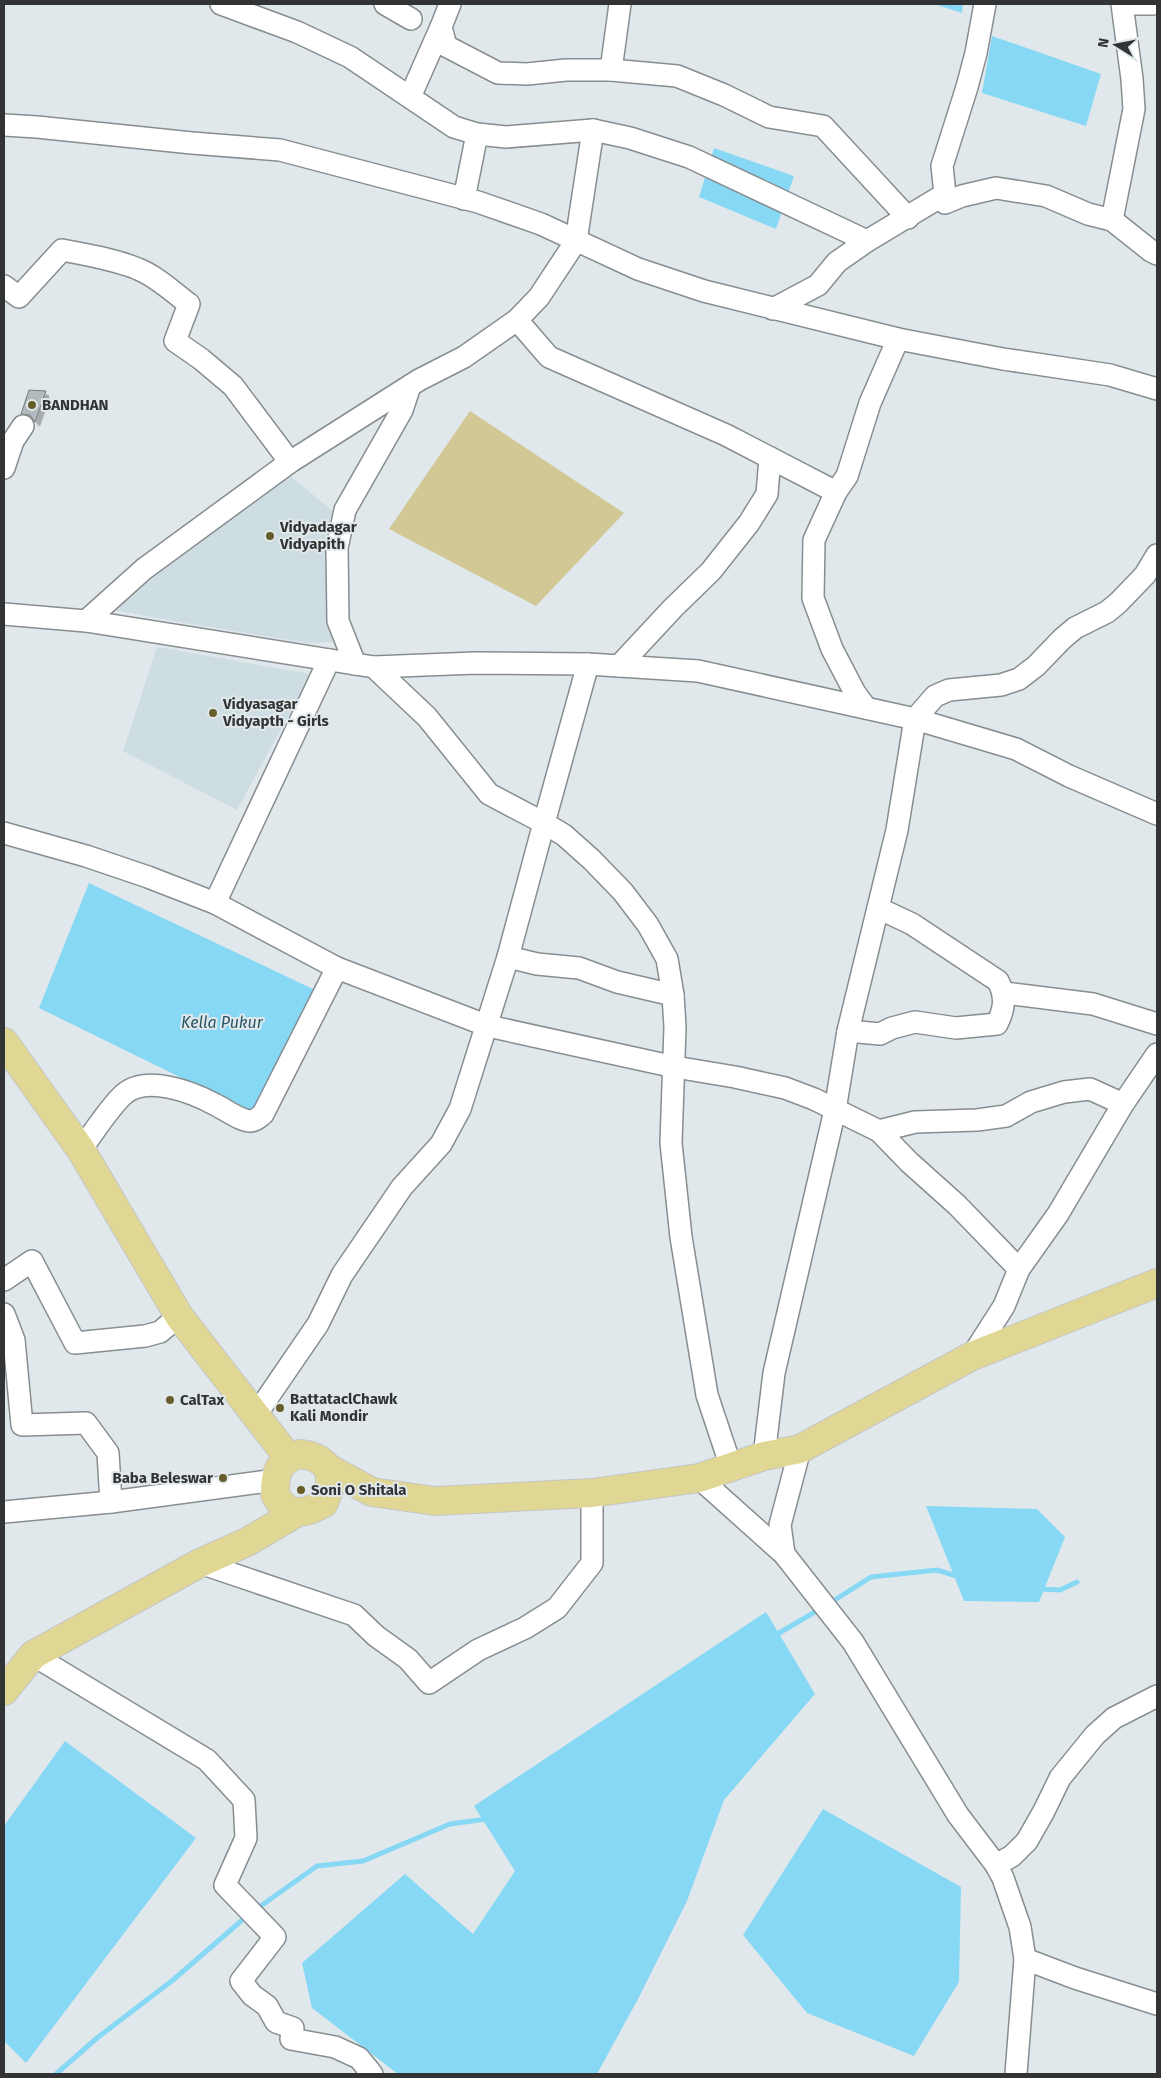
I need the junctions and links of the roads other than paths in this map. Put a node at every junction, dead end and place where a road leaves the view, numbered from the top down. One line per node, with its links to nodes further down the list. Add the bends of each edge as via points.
1 (221, 4): 12 (street, via 297,32 350,57)
2 (385, 4): 9 (street)
3 (450, 4): 10 (street)
4 (620, 4): 11 (street)
5 (985, 4): 16 (street, via 967,87 942,166)
6 (1122, 4): 19 (street, via 1134,108)
7 (1126, 4): 8 (street)
8 (1152, 4)
9 (411, 19)
10 (441, 27): 11 (street, via 446,46 498,73); 12 (street)
11 (611, 70): 18 (street, via 677,76 724,94 769,117 823,126)
12 (410, 97): 15 (street, via 454,127)
13 (4, 125): 17 (street, via 280,150)
14 (593, 130): 15 (street, via 506,137); 20 (street); 21 (street, via 689,157)
15 (477, 134): 17 (street)
16 (945, 194): 18 (street); 19 (street, via 945,203 996,188 1046,196 1088,214)
17 (464, 199): 20 (street, via 540,224)
18 (908, 218): 21 (street)
19 (1112, 220): 22 (street)
20 (576, 241): 24 (street, via 638,269); 25 (street, via 539,297)
21 (867, 241): 24 (street, via 838,262 818,285)
22 (1157, 254)
23 (4, 286): 31 (street, via 20,297 62,250 139,269 189,304 175,341 233,386)
24 (773, 309): 26 (street)
25 (517, 320): 27 (street, via 464,357); 30 (street, via 549,357 665,406)
26 (898, 340): 28 (street, via 1110,375); 33 (street, via 870,403 847,476)
27 (410, 386): 31 (street); 39 (street, via 402,410 345,510 337,548 338,621)
28 (1157, 389)
29 (23, 426): 32 (street, via 13,441)
30 (770, 458): 33 (street); 40 (street, via 767,494 749,523 711,571)
31 (290, 462): 36 (street, via 144,569)
32 (4, 468)
33 (836, 492): 41 (street, via 814,540 813,598 832,649)
34 (1157, 555): 42 (street, via 1145,575 1118,604 1075,628 1019,679 1001,685 949,690 935,696)
35 (4, 614): 36 (street)
36 (86, 621): 37 (street)
37 (329, 660): 39 (street); 46 (street)
38 (588, 664): 39 (street, via 475,662); 40 (street); 44 (street)
39 (364, 665): 44 (street, via 427,717 489,794)
40 (620, 666): 41 (street, via 698,671)
41 (866, 708): 42 (street)
42 (915, 719): 43 (street, via 1016,749); 47 (street, via 897,830)
43 (1157, 814)
44 (544, 823): 48 (street); 51 (street, via 564,835 592,860 623,892 648,925 667,959)
45 (4, 833): 46 (street, via 86,856)
46 (215, 903): 49 (street)
47 (878, 908): 50 (street, via 912,924 998,981); 54 (street)
48 (508, 958): 51 (street, via 579,968 616,982); 53 (street)
49 (337, 968): 53 (street); 61 (street, via 263,1114 256,1120 242,1119 206,1100 158,1084 137,1086 123,1095)
50 (1005, 993): 52 (street, via 1093,1004); 54 (street, via 997,1024 956,1028 915,1022 880,1034)
51 (673, 995): 57 (street)
52 (1157, 1024)
53 (488, 1026): 57 (street); 68 (street, via 460,1109 441,1144 402,1187 342,1275 318,1324)
54 (848, 1031): 59 (street)
55 (4, 1042): 61 (main road)
56 (1157, 1054): 58 (street)
57 (675, 1067): 59 (street, via 785,1088); 72 (street, via 671,1143 681,1236 707,1395)
58 (1123, 1104): 60 (street, via 1090,1089 1064,1092 1031,1102 1006,1116 915,1122); 62 (street, via 1058,1214)
59 (835, 1110): 60 (street); 70 (street, via 774,1373)
60 (879, 1131): 62 (street)
61 (81, 1150): 66 (main road)
62 (1019, 1269): 67 (street, via 1004,1306)
63 (4, 1280): 66 (street, via 32,1262 75,1343 145,1336 160,1332)
64 (1157, 1284): 67 (main road)
65 (4, 1314): 77 (street, via 14,1340 22,1426 86,1423 108,1453)
66 (179, 1316): 68 (main road)
67 (972, 1356): 69 (main road)
68 (254, 1416): 73 (main road)
69 (800, 1449): 70 (main road); 82 (street, via 780,1525)
70 (764, 1456): 72 (main road)
71 (328, 1468): 73 (main road, via 321,1460 300,1454); 75 (main road); 78 (main road, via 329,1491)
72 (731, 1468): 74 (main road)
73 (280, 1477): 77 (street); 80 (main road, via 285,1507); 81 (main road)
74 (699, 1478): 76 (main road); 82 (street)
75 (372, 1492): 76 (main road, via 435,1501); 78 (main road)
76 (592, 1493): 83 (street, via 592,1563 557,1608 525,1628 478,1650 430,1683 408,1659 354,1615)
77 (111, 1502): 79 (street)
78 (324, 1503): 80 (main road, via 309,1511)
79 (4, 1512)
80 (298, 1512): 81 (main road)
81 (247, 1542): 83 (main road)
82 (784, 1554): 87 (street, via 853,1642 958,1815)
83 (200, 1563): 84 (main road)
84 (33, 1655): 85 (main road); 90 (street, via 207,1760 244,1800 246,1838 225,1886 275,1937 241,1981 267,2006 276,2022 293,2028 291,2039 335,2047 359,2058)
85 (4, 1691)
86 (1157, 1696): 87 (street, via 1114,1718 1095,1735 1060,1778 1026,1841 1012,1856)
87 (996, 1865): 88 (street, via 1020,1926)
88 (1025, 1959): 89 (street); 91 (street)
89 (1157, 2004)
90 (372, 2074)
91 (1016, 2074)

